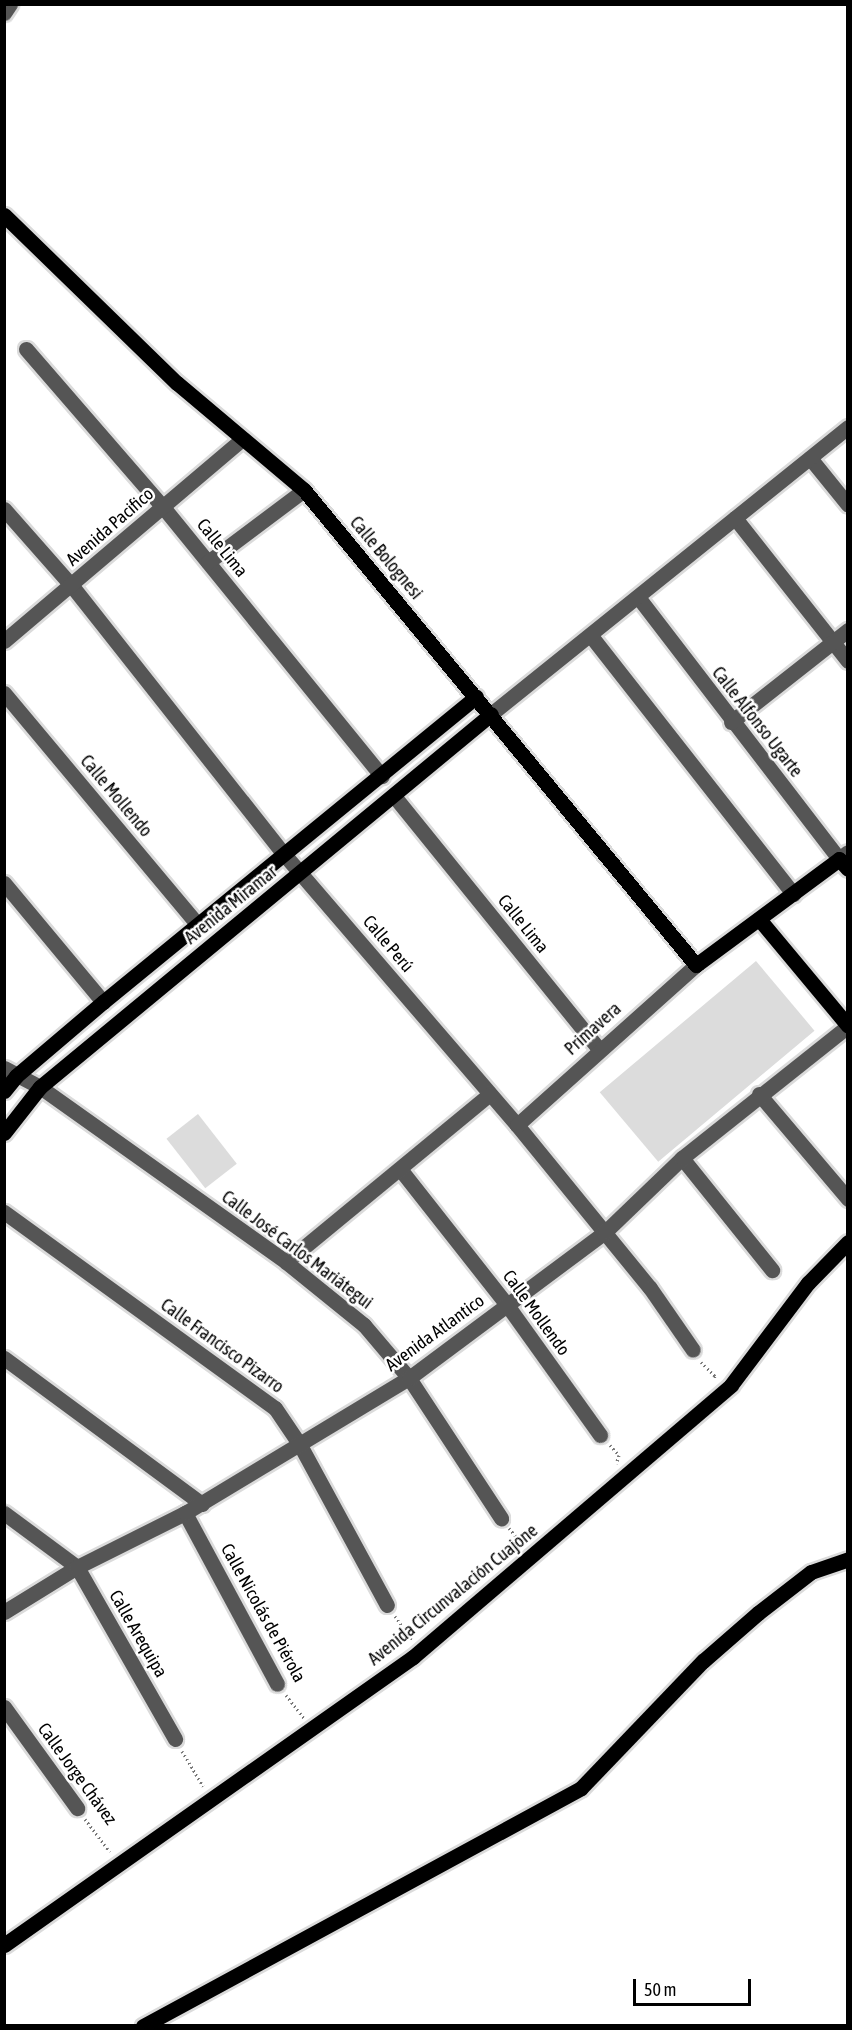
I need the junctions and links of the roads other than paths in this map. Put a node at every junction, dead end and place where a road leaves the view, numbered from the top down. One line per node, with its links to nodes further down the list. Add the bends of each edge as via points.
1 (10, 4): 2 (street)
2 (4, 13)
3 (4, 215): 6 (main road, Calle Bolognesi)
4 (26, 349): 10 (street, Calle Lima)
5 (848, 426): 7 (street)
6 (241, 440): 8 (main road, Calle Bolognesi); 10 (street, Avenida Pacifico)
7 (810, 458): 9 (street); 12 (street)
8 (304, 490): 13 (street); 22 (main road, Calle Bolognesi)
9 (848, 505)
10 (163, 507): 13 (street, Calle Lima); 14 (street, Avenida Pacifico)
11 (4, 509): 14 (street, Calle Perú)
12 (735, 518): 15 (street); 19 (street)
13 (208, 562): 25 (street, Calle Lima)
14 (72, 586): 18 (street, Avenida Pacifico); 27 (street, Calle Perú)
15 (638, 597): 17 (street); 24 (street, Calle Alfonso Ugarte)
16 (848, 630): 19 (street)
17 (591, 636): 23 (street); 31 (street)
18 (4, 641)
19 (833, 642): 20 (street); 24 (street)
20 (848, 661)
21 (4, 693): 33 (street, Calle Mollendo)
22 (476, 697): 23 (main road, Calle Bolognesi); 25 (main road, Avenida Miramar)
23 (491, 714): 26 (main road, Avenida Miramar); 34 (main road, Calle Bolognesi)
24 (731, 722): 28 (street, Calle Alfonso Ugarte)
25 (382, 776): 27 (main road, Avenida Miramar)
26 (394, 796): 29 (main road, Avenida Miramar); 37 (street, Calle Lima)
27 (283, 853): 29 (street, Calle Perú); 33 (main road, Avenida Miramar)
28 (845, 860): 31 (main road)
29 (301, 873): 40 (main road, Avenida Miramar); 42 (street, Calle Perú)
30 (4, 884): 35 (street)
31 (793, 894): 32 (main road)
32 (759, 920): 34 (main road); 36 (main road)
33 (197, 924): 35 (main road, Avenida Miramar)
34 (696, 965): 37 (street, Primavera)
35 (103, 1002): 39 (main road, Avenida Miramar)
36 (848, 1026): 43 (street, Avenida Atlantico)
37 (599, 1049): 44 (street, Primavera)
38 (4, 1063): 39 (street)
39 (10, 1072): 40 (street, Calle José Carlos Mariátegui); 41 (main road, Avenida Miramar)
40 (40, 1087): 45 (main road, Avenida Miramar); 52 (street, Calle José Carlos Mariátegui)
41 (4, 1091)
42 (490, 1094): 44 (street, Calle Perú); 47 (street)
43 (759, 1094): 46 (street, Avenida Atlantico); 48 (street)
44 (517, 1125): 50 (street, Calle Perú)
45 (4, 1133)
46 (681, 1158): 50 (street, Avenida Atlantico); 53 (street)
47 (400, 1169): 52 (street); 54 (street, Calle Mollendo)
48 (848, 1199)
49 (4, 1212): 59 (street, Calle Francisco Pizarro, via 275,1408)
50 (605, 1232): 54 (street, Avenida Atlantico); 55 (street, Calle Perú)
51 (848, 1242): 72 (main road, Avenida Circunvalación Cuajone, via 808,1283 726,1390 420,1652)
52 (286, 1262): 57 (street, Calle José Carlos Mariátegui, via 364,1325)
53 (772, 1270)
54 (507, 1305): 57 (street, Avenida Atlantico); 58 (street, Calle Mollendo)
55 (693, 1350)
56 (4, 1358): 60 (street)
57 (409, 1378): 59 (street, Avenida Atlantico); 63 (street, Calle José Carlos Mariátegui)
58 (600, 1435)
59 (300, 1445): 60 (street, Avenida Atlantico); 66 (street, Calle Francisco Pizarro)
60 (202, 1504): 62 (street, Avenida Atlantico)
61 (4, 1513): 65 (street, Calle Arequipa)
62 (185, 1513): 65 (street, Avenida Atlantico); 68 (street, Calle Nicolás de Piérola)
63 (501, 1518)
64 (848, 1559): 73 (main road, via 811,1572 758,1613 703,1661 581,1788)
65 (77, 1567): 67 (street, Avenida Atlantico); 70 (street, Calle Arequipa)
66 (387, 1605)
67 (4, 1612)
68 (278, 1684)
69 (4, 1707): 71 (street, Calle Jorge Chávez)
70 (174, 1739)
71 (77, 1808)
72 (4, 1945)
73 (143, 2025)

